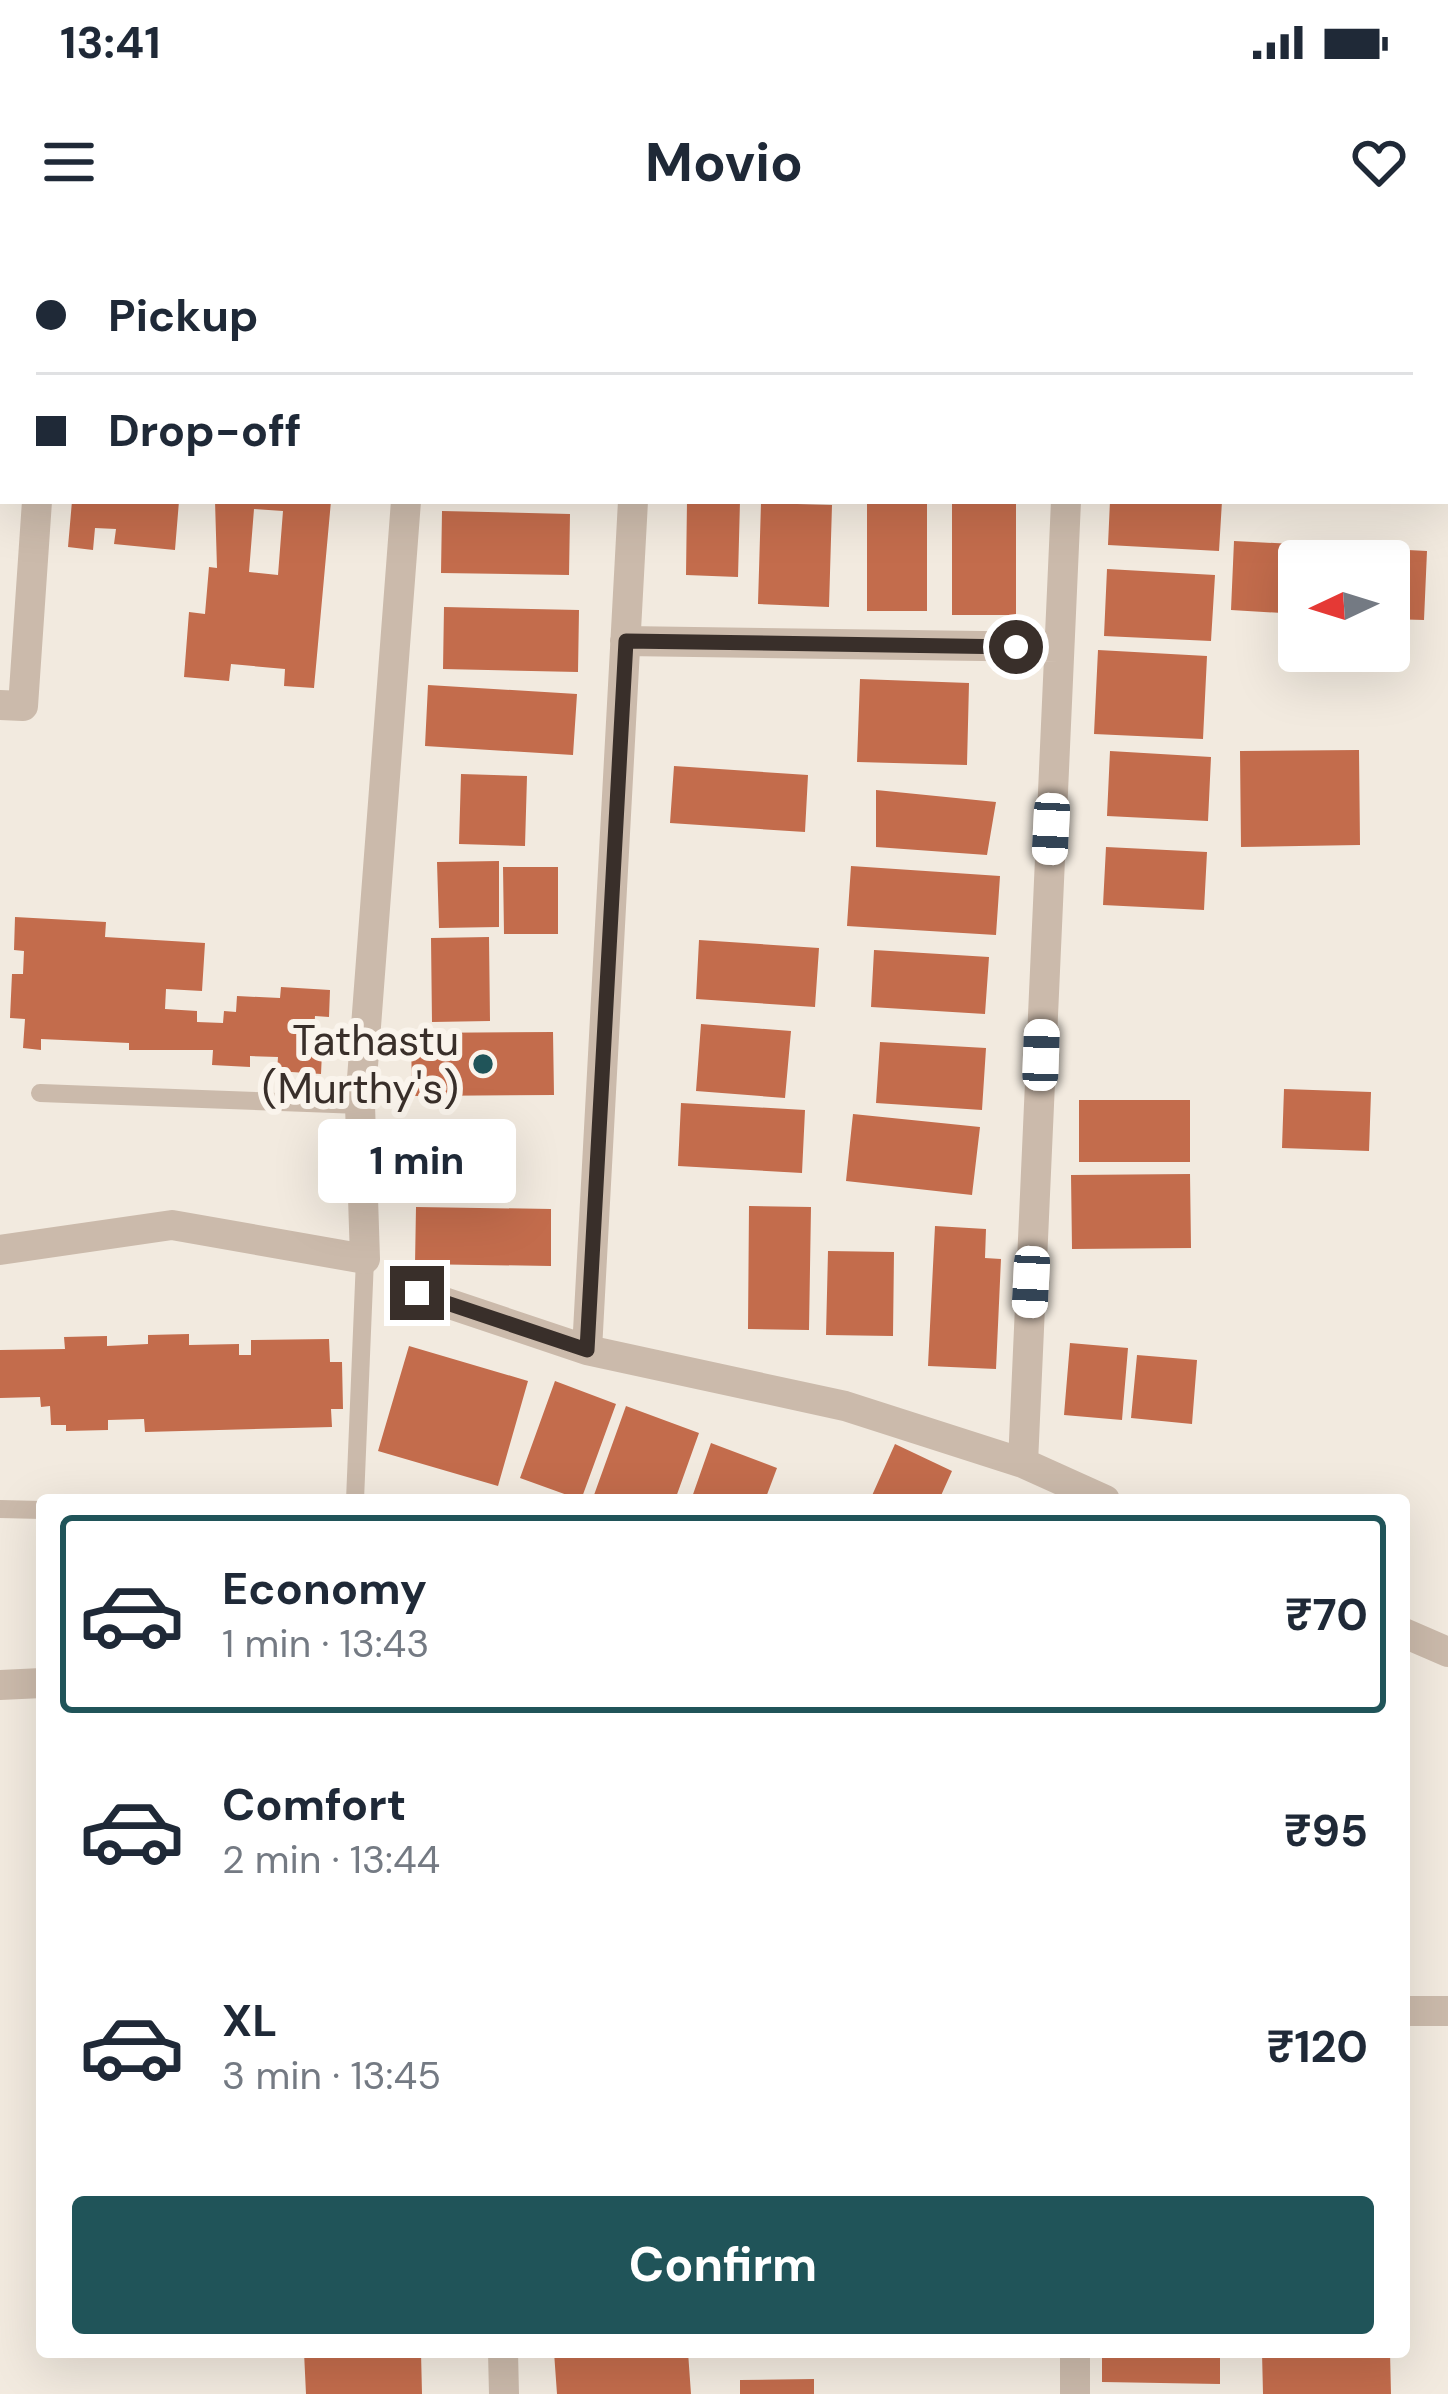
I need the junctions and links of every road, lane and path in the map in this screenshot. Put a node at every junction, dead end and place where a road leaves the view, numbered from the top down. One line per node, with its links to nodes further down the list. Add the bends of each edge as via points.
1 (38, 504): 7 (street, via 23,706)
2 (406, 504): 9 (street)
3 (633, 504): 5 (street)
4 (1066, 504): 6 (street)
5 (626, 641): 6 (street); 13 (street)
6 (1059, 647): 14 (street)
7 (0, 705)
8 (40, 1094): 9 (lane)
9 (360, 1105): 11 (street)
10 (0, 1250): 11 (street, via 172,1225)
11 (365, 1259): 15 (lane)
12 (417, 1293): 13 (street)
13 (587, 1350): 14 (street, via 845,1406)
14 (1023, 1463): 16 (street)
15 (355, 1494)
16 (1093, 1494)
17 (0, 1509): 18 (lane)
18 (36, 1510)
19 (1410, 1636): 20 (street)
20 (1448, 1652)
21 (36, 1683): 22 (street)
22 (0, 1685)
23 (1410, 2011): 24 (street)
24 (1448, 2011)
25 (503, 2358): 27 (street)
26 (1075, 2358): 28 (street)
27 (504, 2394)
28 (1075, 2394)

